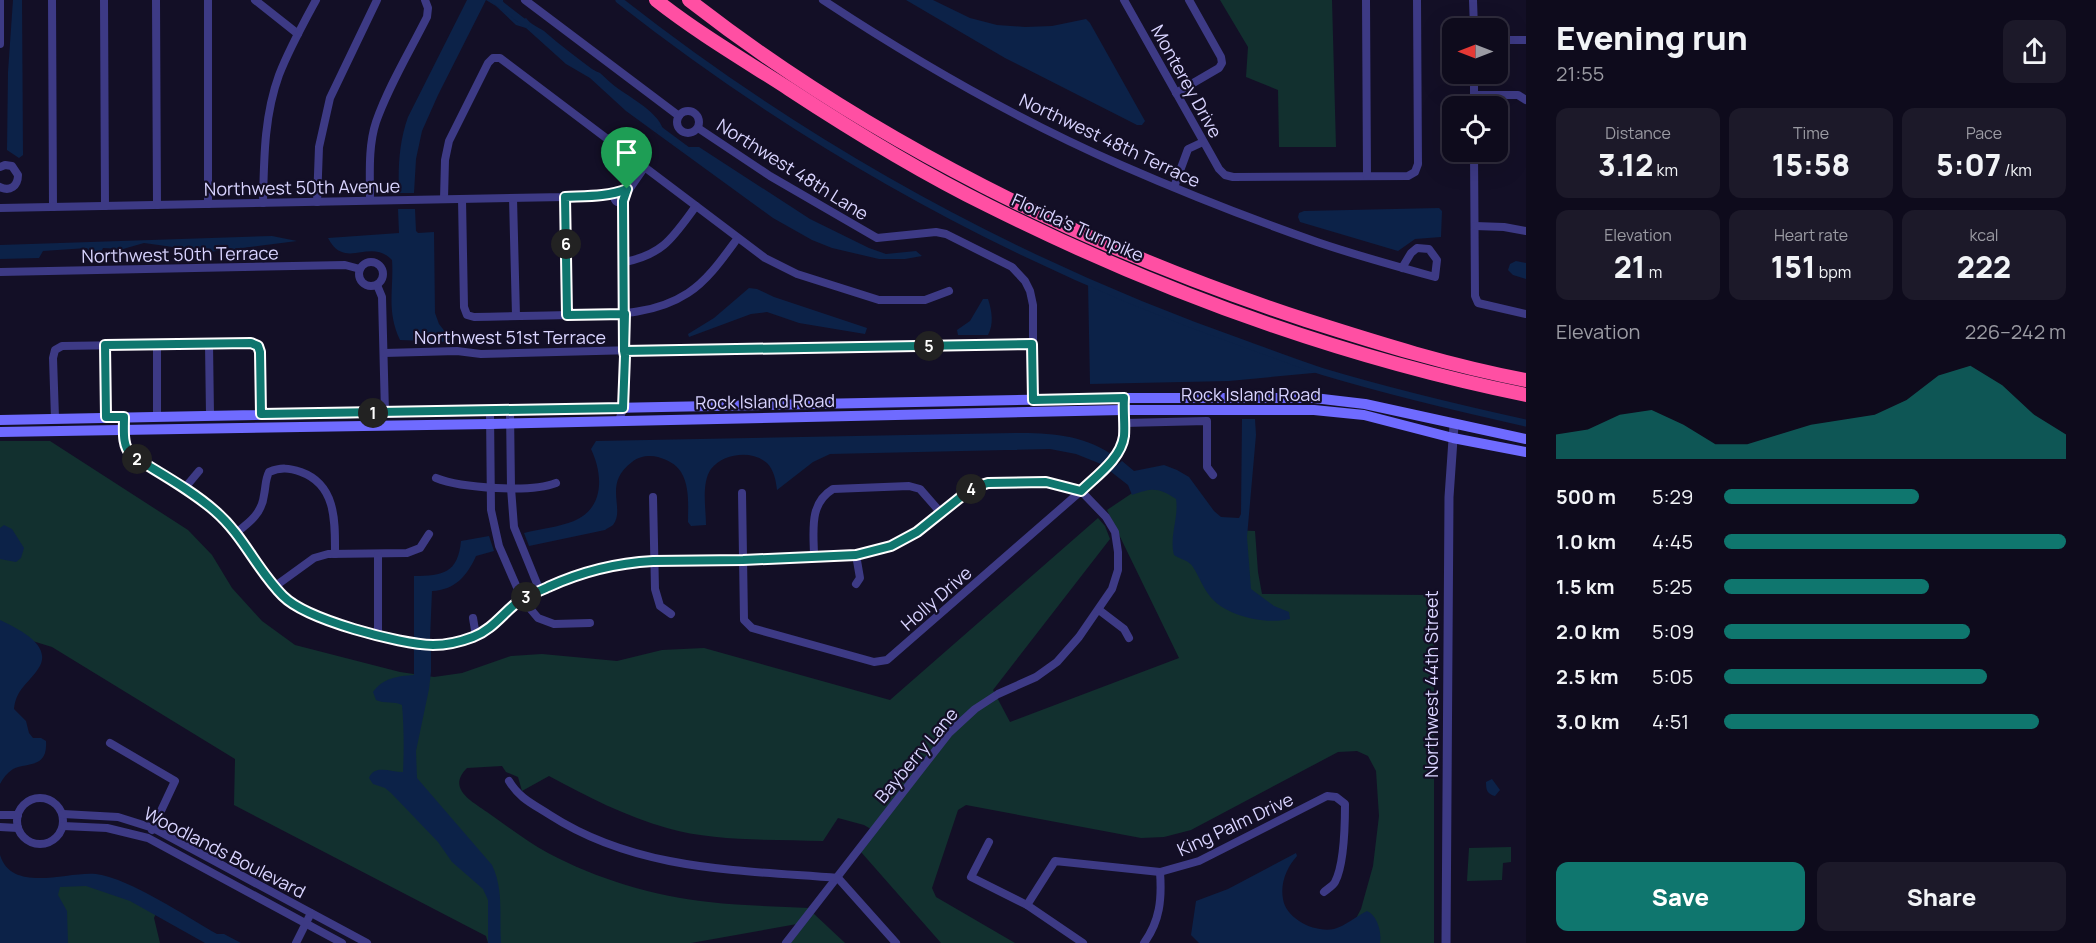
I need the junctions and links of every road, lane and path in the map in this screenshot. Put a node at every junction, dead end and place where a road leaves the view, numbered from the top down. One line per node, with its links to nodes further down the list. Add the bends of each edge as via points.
1 (0, 0): 23 (street)
2 (52, 0): 49 (street)
3 (104, 0): 47 (street)
4 (156, 0): 46 (street)
5 (208, 0): 45 (street)
6 (255, 0): 20 (street)
7 (316, 0): 20 (street)
8 (377, 0): 43 (street, via 330,99 319,147)
9 (525, 0): 28 (street, Northwest 48th Lane)
10 (654, 0): 71 (highway, Florida's Turnpike, via 856,132 987,206 1114,265 1225,309 1364,355)
11 (689, 0): 70 (highway, Florida's Turnpike, via 736,37 859,117 989,189 1117,249 1230,294 1367,340)
12 (823, 0): 36 (street, Northwest 48th Terrace, via 1033,123)
13 (1189, 0): 25 (street, via 1222,63)
14 (1366, 0): 34 (street)
15 (1417, 0): 34 (street, via 1418,164 1408,176)
16 (1473, 0): 19 (street)
17 (1126, 1): 25 (street, Monterey Drive)
18 (426, 4): 42 (street, via 427,17 376,123 370,159)
19 (1474, 18)
20 (298, 34): 44 (street, via 279,75 270,107 264,144)
21 (1508, 40): 22 (street)
22 (1526, 40)
23 (0, 44)
24 (1474, 84): 26 (street)
25 (1176, 93): 30 (street, Monterey Drive)
26 (1474, 95): 27 (street, via 1518,95)
27 (1526, 100)
28 (677, 114): 29 (street, Northwest 48th Lane, via 694,112 699,117); 29 (street, Northwest 48th Lane, via 681,130 688,133)
29 (698, 128): 65 (street, Northwest 48th Lane, via 770,176 877,238 946,234 1011,267 1025,281 1031,296)
30 (1203, 141): 34 (street, Monterey Drive, via 1219,169 1233,177); 36 (street, via 1188,149)
31 (1474, 162): 51 (street)
32 (0, 166): 35 (street, via 15,169 18,179 12,188)
33 (644, 168): 37 (street); 40 (street, via 500,58 494,58 449,141); 48 (street)
34 (1367, 176)
35 (0, 187)
36 (1174, 187): 55 (street, Northwest 48th Terrace, via 1318,242)
37 (621, 196): 38 (street, Northwest 50th Avenue); 54 (street)
38 (565, 197): 39 (street, Northwest 50th Avenue); 62 (street)
39 (513, 198): 41 (street, Northwest 50th Avenue); 63 (street)
40 (444, 199): 41 (street, Northwest 50th Avenue); 42 (street, Northwest 50th Avenue)
41 (462, 199): 63 (street, via 467,315)
42 (370, 200): 43 (street, Northwest 50th Avenue)
43 (317, 202): 44 (street, Northwest 50th Avenue)
44 (263, 203): 45 (street, Northwest 50th Avenue)
45 (208, 204): 46 (street, Northwest 50th Avenue)
46 (157, 205): 47 (street, Northwest 50th Avenue)
47 (105, 206): 49 (street, Northwest 50th Avenue)
48 (696, 206): 53 (street); 54 (street, via 661,249)
49 (53, 207): 50 (street, Northwest 50th Avenue)
50 (0, 208)
51 (1475, 226): 52 (street); 61 (street, via 1478,303)
52 (1526, 231)
53 (737, 239): 59 (street, via 797,274 879,300 925,300); 60 (street, via 690,292 651,310)
54 (625, 262): 60 (street)
55 (1402, 268): 55 (street, Northwest 48th Terrace, via 1435,277 1437,260 1429,249 1417,248)
56 (360, 269): 57 (street, Northwest 50th Terrace, via 345,265); 58 (street, via 362,282); 58 (street, via 370,262 378,264 383,275)
57 (0, 272)
58 (377, 285): 69 (street, via 382,297)
59 (949, 291)
60 (625, 314): 62 (street); 68 (street)
61 (1526, 314)
62 (567, 315): 63 (street)
63 (516, 316)
64 (209, 344): 67 (street); 80 (street, via 258,346); 81 (street)
65 (1032, 344): 68 (street, Northwest 51st Terrace); 73 (street, Northwest 48th Lane)
66 (105, 345): 67 (street); 83 (street); 85 (street, via 62,346 55,350)
67 (157, 345): 82 (street)
68 (624, 351): 69 (street, Northwest 51st Terrace); 74 (street)
69 (384, 353): 79 (street)
70 (1526, 380)
71 (1526, 395)
72 (1124, 398): 73 (main road, Rock Island Road); 75 (main road, Rock Island Road, via 1314,398); 76 (street, Holly Drive)
73 (1033, 400): 74 (main road, Rock Island Road)
74 (623, 408): 78 (main road, Rock Island Road); 87 (street)
75 (1353, 408): 76 (main road, Rock Island Road); 91 (main road, Rock Island Road); 94 (main road, Rock Island Road)
76 (1124, 410): 87 (main road, Rock Island Road); 89 (street, Holly Drive)
77 (490, 411): 78 (main road, Rock Island Road); 79 (main road, Rock Island Road); 90 (street)
78 (510, 411): 88 (street)
79 (385, 413): 80 (main road, Rock Island Road)
80 (261, 414): 81 (main road, Rock Island Road)
81 (210, 415): 82 (main road, Rock Island Road)
82 (157, 416): 84 (main road, Rock Island Road)
83 (106, 417): 84 (main road, Rock Island Road); 85 (main road, Rock Island Road)
84 (124, 417): 92 (street)
85 (55, 418): 86 (main road, Rock Island Road)
86 (0, 420)
87 (619, 421): 88 (main road, Rock Island Road)
88 (511, 423): 90 (main road, Rock Island Road); 102 (street)
89 (1124, 423): 98 (street, via 1207,421 1207,467); 104 (street, Holly Drive, via 1120,449)
90 (490, 424): 92 (main road, Rock Island Road); 101 (street)
91 (1454, 424): 94 (street, Northwest 44th Street); 95 (main road, Rock Island Road)
92 (124, 430): 93 (main road, Rock Island Road); 103 (street, via 126,450 131,455)
93 (0, 432)
94 (1453, 438): 96 (main road, Rock Island Road); 151 (street, Northwest 44th Street)
95 (1526, 439)
96 (1526, 452)
97 (199, 471): 103 (street)
98 (1213, 475)
99 (436, 478): 101 (street)
100 (556, 483): 102 (street)
101 (490, 488): 102 (street); 119 (street, via 499,546)
102 (511, 488): 118 (street, via 514,527)
103 (184, 489): 108 (street)
104 (1081, 491): 107 (street, via 1046,482 988,483 972,488); 114 (street, Holly Drive, via 887,660 874,662 752,628 744,620); 120 (street, Bayberry Lane, via 1106,517 1118,552 1112,589)
105 (742, 494): 114 (street, Holly Drive)
106 (652, 497): 115 (street)
107 (941, 513): 112 (street, via 891,546); 113 (street, via 920,489 909,486 834,489 815,511)
108 (237, 532): 110 (street, via 252,521 262,506 269,472 289,468 316,481 331,501); 117 (street)
109 (429, 534): 111 (street, via 420,548)
110 (335, 554): 111 (street); 117 (street, via 314,558)
111 (378, 555): 124 (street)
112 (856, 555): 113 (street); 116 (street, via 860,578)
113 (814, 558): 114 (street)
114 (743, 560): 115 (street)
115 (653, 561): 118 (street, via 598,568); 121 (street, via 660,606)
116 (856, 584)
117 (274, 587): 124 (street, via 300,609 320,619)
118 (540, 591): 119 (street)
119 (522, 599): 123 (street, via 538,618 554,624); 125 (street)
120 (1099, 610): 126 (street, via 1124,629); 139 (street, Bayberry Lane, via 1057,662 975,709 949,733)
121 (671, 614)
122 (473, 618): 125 (street)
123 (590, 623)
124 (378, 634): 125 (street, via 432,645)
125 (476, 636)
126 (1129, 638)
127 (110, 743): 135 (street, via 175,781)
128 (509, 781): 139 (street, via 517,794 558,820 590,836 659,860 693,867)
129 (63, 814): 131 (street, via 54,802 40,798 26,803); 132 (street); 135 (street, Woodlands Boulevard, via 118,817)
130 (0, 815): 131 (street)
131 (18, 815): 134 (street)
132 (63, 826): 134 (street, via 55,839 41,844 27,840); 136 (street, Woodlands Boulevard, via 107,828)
133 (0, 827): 134 (street)
134 (18, 828)
135 (153, 828): 136 (street); 142 (street, Woodlands Boulevard)
136 (148, 838): 143 (street, Woodlands Boulevard)
137 (988, 842): 141 (street, via 971,877)
138 (1160, 872): 140 (street, King Palm Drive, via 1199,861 1327,796 1336,797 1345,804 1341,860 1335,883); 141 (street, King Palm Drive, via 1055,861); 150 (street, via 1160,909)
139 (838, 878): 147 (street, Bayberry Lane); 148 (street)
140 (1324, 892)
141 (1027, 905): 149 (street)
142 (311, 913): 143 (street); 146 (street, Woodlands Boulevard)
143 (306, 924): 144 (street); 145 (street, Woodlands Boulevard)
144 (296, 943)
145 (342, 943)
146 (367, 943)
147 (786, 943)
148 (896, 943)
149 (1083, 943)
150 (1144, 943)
151 (1446, 943)

